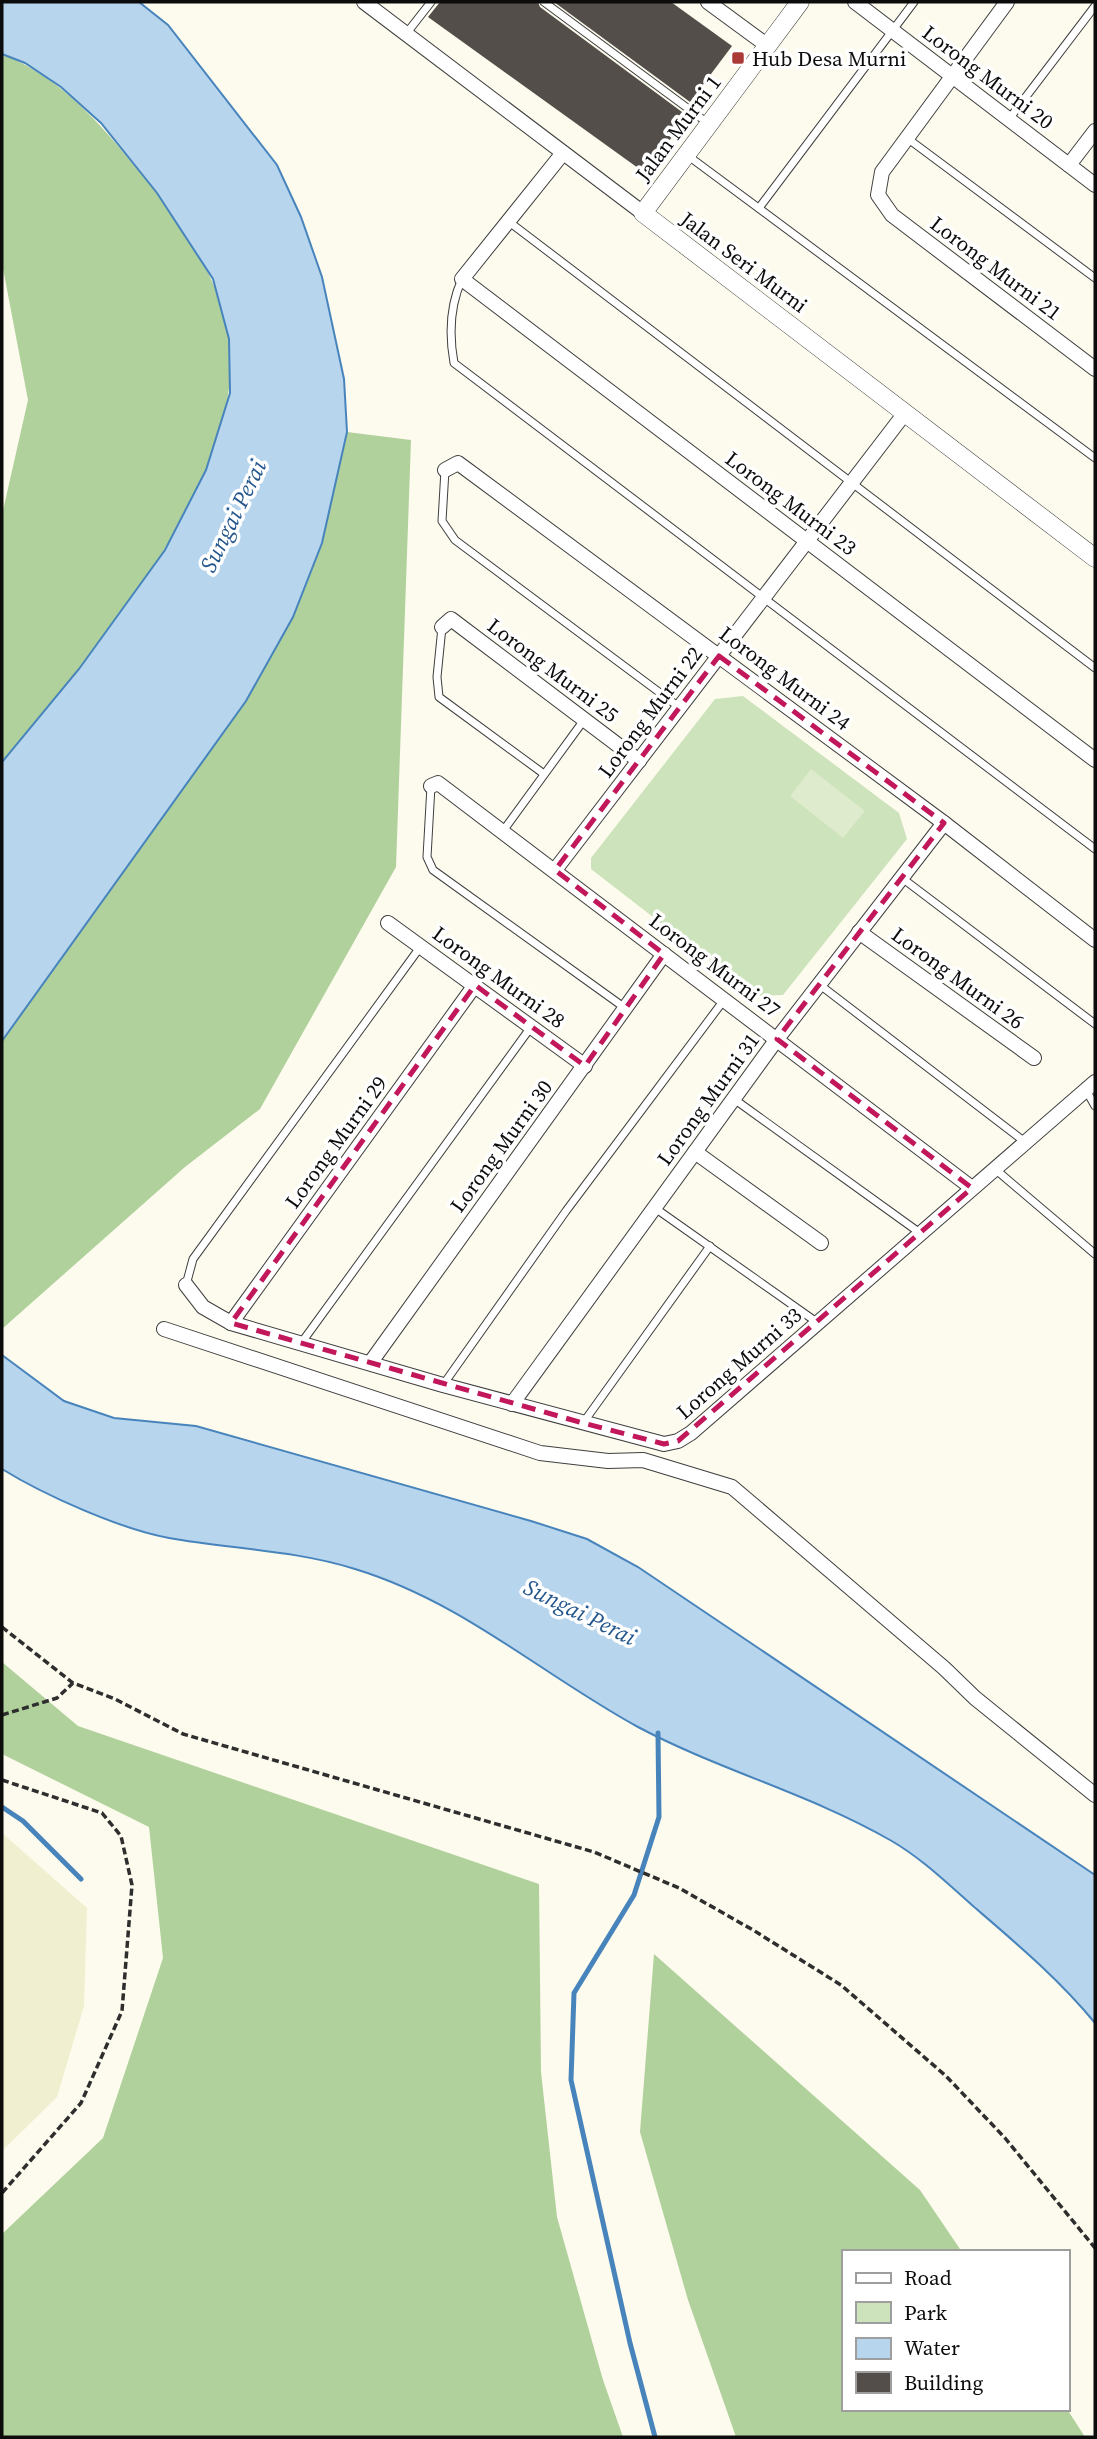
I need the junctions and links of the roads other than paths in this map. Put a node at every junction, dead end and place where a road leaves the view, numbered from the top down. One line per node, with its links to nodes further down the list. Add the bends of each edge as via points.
1 (364, 2): 11 (street, Jalan Seri Murni)
2 (431, 2): 11 (lane)
3 (544, 2): 15 (lane)
4 (708, 2): 12 (street)
5 (800, 2): 12 (street, Jalan Murni 1)
6 (855, 2): 10 (street, Lorong Murni 20)
7 (914, 2): 10 (lane)
8 (1007, 2): 13 (street)
9 (1095, 6): 14 (lane)
10 (893, 31): 13 (street, Lorong Murni 20); 22 (lane)
11 (406, 34): 18 (street, Jalan Seri Murni)
12 (768, 46): 15 (street, Jalan Murni 1)
13 (953, 76): 14 (street, Lorong Murni 20); 17 (street)
14 (1009, 119): 20 (street, Lorong Murni 20)
15 (709, 125): 19 (street, Jalan Murni 1)
16 (1095, 131): 20 (street)
17 (907, 138): 25 (lane); 27 (street, Lorong Murni 21, via 882,172 878,195 892,215)
18 (563, 153): 23 (street, Jalan Seri Murni); 24 (street)
19 (687, 155): 22 (lane); 23 (street, Jalan Murni 1)
20 (1069, 165): 21 (street, Lorong Murni 20)
21 (1095, 185)
22 (759, 208): 29 (lane)
23 (643, 214): 28 (street, Jalan Seri Murni)
24 (508, 221): 26 (street); 31 (lane)
25 (1095, 278)
26 (462, 279): 32 (street, Lorong Murni 23); 34 (lane, via 450,339 454,363)
27 (1095, 369)
28 (905, 413): 31 (street, Lorong Murni 22); 33 (street, Jalan Seri Murni)
29 (1095, 458)
30 (445, 470): 36 (street, Lorong Murni 24, via 458,463); 38 (lane, via 442,521 454,540)
31 (851, 483): 32 (street, Lorong Murni 22); 37 (lane)
32 (806, 541): 34 (street, Lorong Murni 22); 40 (street, Lorong Murni 23)
33 (1095, 558)
34 (765, 596): 36 (street, Lorong Murni 22); 46 (lane)
35 (442, 627): 39 (street, Lorong Murni 25, via 452,619); 42 (lane, via 439,697)
36 (719, 656): 38 (street, Lorong Murni 22); 44 (street, Lorong Murni 24)
37 (1095, 668)
38 (680, 708): 41 (street, Lorong Murni 22)
39 (584, 720): 41 (street, Lorong Murni 25); 42 (lane)
40 (1095, 760)
41 (639, 761): 47 (street, Lorong Murni 22)
42 (544, 774): 45 (lane)
43 (431, 786): 45 (street, Lorong Murni 27, via 438,783); 57 (lane, via 427,857 433,870)
44 (944, 823): 48 (street, Lorong Murni 31); 51 (street, Lorong Murni 24)
45 (503, 831): 47 (street, Lorong Murni 27)
46 (1095, 849)
47 (555, 870): 53 (street, Lorong Murni 27)
48 (901, 877): 50 (street, Lorong Murni 31); 58 (lane)
49 (388, 923): 52 (street, Lorong Murni 28)
50 (859, 932): 54 (street, Lorong Murni 31); 61 (street, Lorong Murni 26)
51 (1095, 940)
52 (421, 946): 55 (street, Lorong Murni 28); 75 (lane, via 193,1259)
53 (664, 954): 56 (street, Lorong Murni 27); 57 (street, Lorong Murni 30)
54 (819, 984): 60 (street, Lorong Murni 31); 66 (lane)
55 (475, 985): 59 (street, Lorong Murni 28); 76 (street, Lorong Murni 29)
56 (724, 999): 60 (street, Lorong Murni 27); 81 (lane)
57 (625, 1008): 62 (street, Lorong Murni 30)
58 (1095, 1024)
59 (531, 1026): 62 (street, Lorong Murni 28); 79 (lane)
60 (777, 1039): 64 (street, Lorong Murni 31); 69 (street, Lorong Murni 27)
61 (1034, 1058)
62 (585, 1066): 80 (street, Lorong Murni 30)
63 (1091, 1086): 65 (lane); 66 (street, Lorong Murni 33)
64 (733, 1098): 67 (street, Lorong Murni 31); 71 (lane)
65 (1095, 1106)
66 (1025, 1142): 68 (street, Lorong Murni 33)
67 (695, 1152): 70 (street, Lorong Murni 31); 72 (street)
68 (994, 1169): 69 (street, Lorong Murni 33); 74 (lane)
69 (972, 1188): 71 (street, Lorong Murni 33)
70 (655, 1208): 73 (lane); 82 (street, Lorong Murni 31)
71 (920, 1233): 77 (street, Lorong Murni 33)
72 (821, 1243)
73 (710, 1245): 77 (lane); 83 (lane)
74 (1095, 1254)
75 (186, 1285): 76 (street, Lorong Murni 33, via 203,1307)
76 (231, 1322): 79 (street, Lorong Murni 33)
77 (818, 1323): 83 (street, Lorong Murni 33, via 678,1441 664,1444)
78 (164, 1329): 84 (street, via 540,1453 643,1460 732,1487 975,1698)
79 (302, 1342): 80 (street, Lorong Murni 33)
80 (371, 1362): 81 (street, Lorong Murni 33)
81 (443, 1385): 82 (street, Lorong Murni 33)
82 (512, 1404): 83 (street, Lorong Murni 33)
83 (583, 1423)
84 (1095, 1795)

